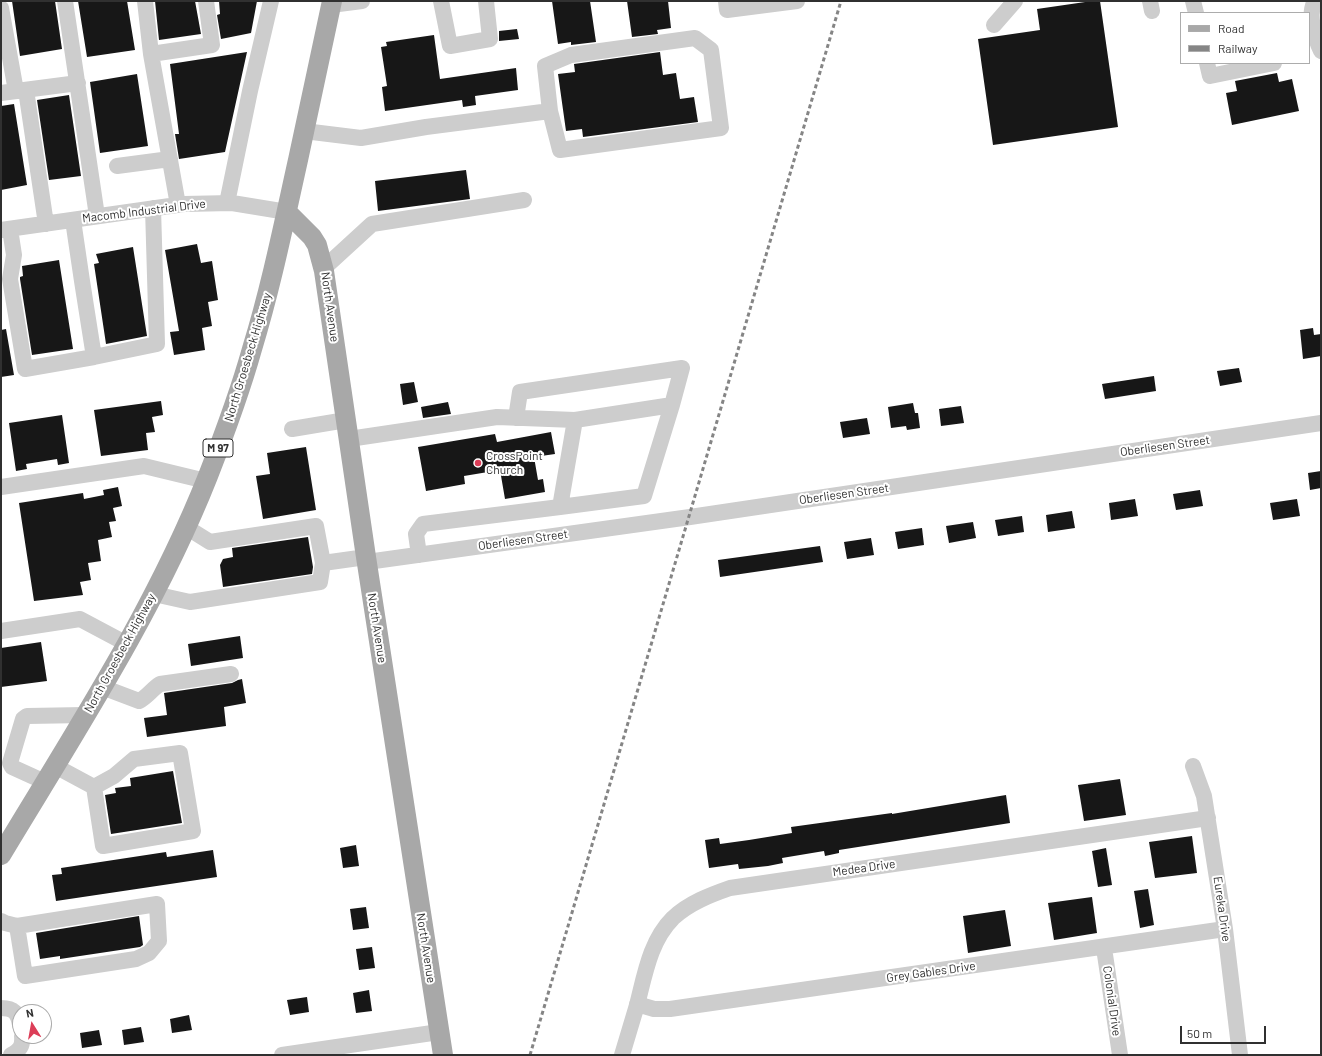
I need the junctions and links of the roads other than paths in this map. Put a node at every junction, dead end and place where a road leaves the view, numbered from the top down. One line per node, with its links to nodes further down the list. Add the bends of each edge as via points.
1 (65, 1): 21 (street)
2 (145, 1): 18 (street)
3 (206, 1): 18 (street, via 212,45)
4 (271, 1): 28 (street)
5 (362, 1): 13 (street)
6 (441, 1): 7 (street, via 450,46 490,39)
7 (486, 1)
8 (726, 1): 9 (street, via 727,10)
9 (797, 1)
10 (1015, 1): 16 (street)
11 (1193, 1): 15 (street)
12 (1315, 1): 17 (street, via 1312,22)
13 (332, 3): 24 (main road, North Groesbeck Highway / M 97)
14 (1, 8): 22 (street)
15 (1196, 12)
16 (994, 25)
17 (1316, 49)
18 (151, 54): 25 (street)
19 (1207, 64): 20 (street, via 1210,76)
20 (1269, 64)
21 (78, 83): 22 (street); 32 (street)
22 (14, 92): 34 (street)
23 (550, 110): 23 (street, via 545,66 571,55 695,38 711,50 721,128 560,150); 24 (street, via 361,138)
24 (304, 130): 31 (main road, North Groesbeck Highway / M 97)
25 (170, 159): 26 (street); 29 (street)
26 (117, 166)
27 (524, 200): 36 (street, via 372,224)
28 (227, 203): 29 (street, Macomb Industrial Drive); 31 (street, Macomb Industrial Drive)
29 (178, 205): 30 (street, Macomb Industrial Drive)
30 (152, 208): 32 (street, Macomb Industrial Drive); 38 (street, via 157,344)
31 (287, 212): 36 (main road, North Avenue, via 318,245); 46 (main road, North Groesbeck Highway / M 97, via 252,351)
32 (97, 216): 33 (street, Macomb Industrial Drive)
33 (74, 220): 34 (street, Macomb Industrial Drive); 38 (street)
34 (46, 224): 35 (street, Macomb Industrial Drive)
35 (6, 230): 37 (street, via 14,255)
36 (324, 268): 41 (main road, North Avenue)
37 (5, 276): 38 (street, via 25,369)
38 (94, 357)
39 (672, 405): 40 (street, via 682,368 520,392); 42 (street); 48 (street, via 644,496)
40 (516, 418): 42 (street); 45 (street, via 497,417)
41 (346, 420): 44 (street); 45 (main road, North Avenue)
42 (576, 420): 48 (street)
43 (1321, 423): 50 (street, Oberliesen Street)
44 (292, 429)
45 (349, 439): 51 (main road, North Avenue)
46 (206, 481): 47 (street, via 144,466); 49 (main road, North Groesbeck Highway / M 97)
47 (1, 487)
48 (560, 507): 50 (street, via 423,524 416,534)
49 (186, 527): 52 (street, via 210,542 316,526); 53 (main road, North Groesbeck Highway / M 97)
50 (419, 555): 51 (street, Oberliesen Street)
51 (366, 560): 52 (street, Oberliesen Street); 72 (main road, North Avenue)
52 (323, 563): 53 (street, via 320,582 190,602)
53 (154, 594): 55 (main road, North Groesbeck Highway / M 97)
54 (1, 631): 55 (street, via 80,619)
55 (127, 644): 57 (main road, North Groesbeck Highway / M 97)
56 (231, 674): 57 (street, via 160,684 138,701)
57 (102, 687): 58 (main road, North Groesbeck Highway / M 97)
58 (85, 715): 59 (main road, North Groesbeck Highway / M 97); 61 (street, via 27,716 23,719 10,763 12,767)
59 (55, 766): 61 (main road, North Groesbeck Highway / M 97); 62 (street)
60 (1192, 766): 63 (street, Eureka Drive, via 1204,796)
61 (45, 782): 64 (main road, North Groesbeck Highway / M 97)
62 (94, 787): 62 (street, via 103,846 193,831 180,753 134,759 114,776)
63 (1208, 818): 67 (street, Eureka Drive); 69 (street, Medea Drive, via 730,888 696,902 673,919 655,944 645,969)
64 (1, 855)
65 (1, 921): 66 (street)
66 (17, 926): 66 (street, via 157,904 159,941 149,953 136,959 25,976)
67 (1225, 929): 68 (street, Grey Gables Drive); 79 (street, Eureka Drive)
68 (1104, 948): 69 (street, Grey Gables Drive, via 670,1009 654,1009); 78 (street, Colonial Drive)
69 (637, 1004): 77 (street, Medea Drive)
70 (1, 1008): 71 (street)
71 (12, 1010)
72 (439, 1032): 75 (street); 76 (main road, North Avenue)
73 (21, 1044): 74 (street, via 20,1050)
74 (11, 1055)
75 (282, 1055)
76 (443, 1055)
77 (622, 1055)
78 (1120, 1055)
79 (1240, 1055)

